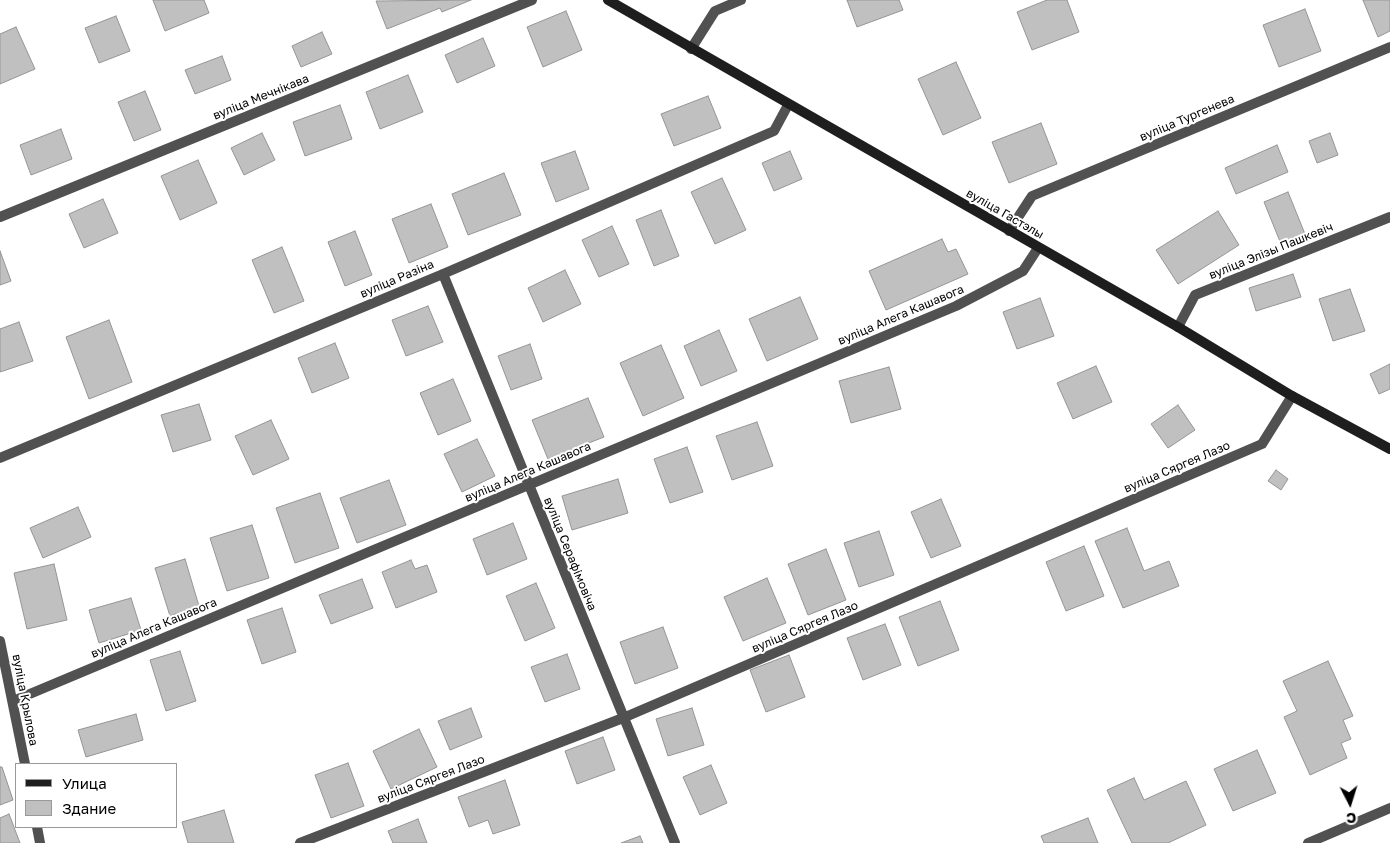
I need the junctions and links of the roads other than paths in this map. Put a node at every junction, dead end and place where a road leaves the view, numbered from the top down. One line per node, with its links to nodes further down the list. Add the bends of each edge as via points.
1 (532, 0): 7 (street, вуліца Мечнікава)
2 (608, 0): 5 (main road, вуліца Гастэлы)
3 (741, 0): 5 (street, via 715,11)
4 (1390, 47): 9 (street, вуліца Тургенева, via 1032,196)
5 (691, 49): 6 (main road, вуліца Гастэлы)
6 (788, 105): 9 (main road, вуліца Гастэлы); 11 (street, вуліца Разіна, via 774,130)
7 (0, 217)
8 (1390, 217): 12 (street, вуліца Элізы Пашкевіч, via 1195,295)
9 (1010, 231): 10 (main road, вуліца Гастэлы)
10 (1038, 248): 12 (main road, вуліца Гастэлы); 16 (street, вуліца Алега Кашавога, via 1023,271 956,306)
11 (443, 274): 15 (street, вуліца Разіна); 16 (street, вуліца Серафімовіча)
12 (1178, 327): 13 (main road, вуліца Гастэлы)
13 (1292, 396): 14 (main road, вуліца Гастэлы); 19 (street, вуліца Сяргея Лазо, via 1262,444)
14 (1390, 449)
15 (0, 458)
16 (529, 485): 18 (street, вуліца Алега Кашавога); 19 (street, вуліца Серафімовіча)
17 (0, 641): 18 (street, вуліца Крылова)
18 (13, 701): 20 (street, вуліца Крылова)
19 (623, 718): 24 (street, вуліца Сяргея Лазо); 25 (street, вуліца Серафімовіча)
20 (25, 763)
21 (1390, 808): 26 (street)
22 (37, 828): 23 (street)
23 (40, 843)
24 (300, 843)
25 (675, 843)
26 (1308, 843)

